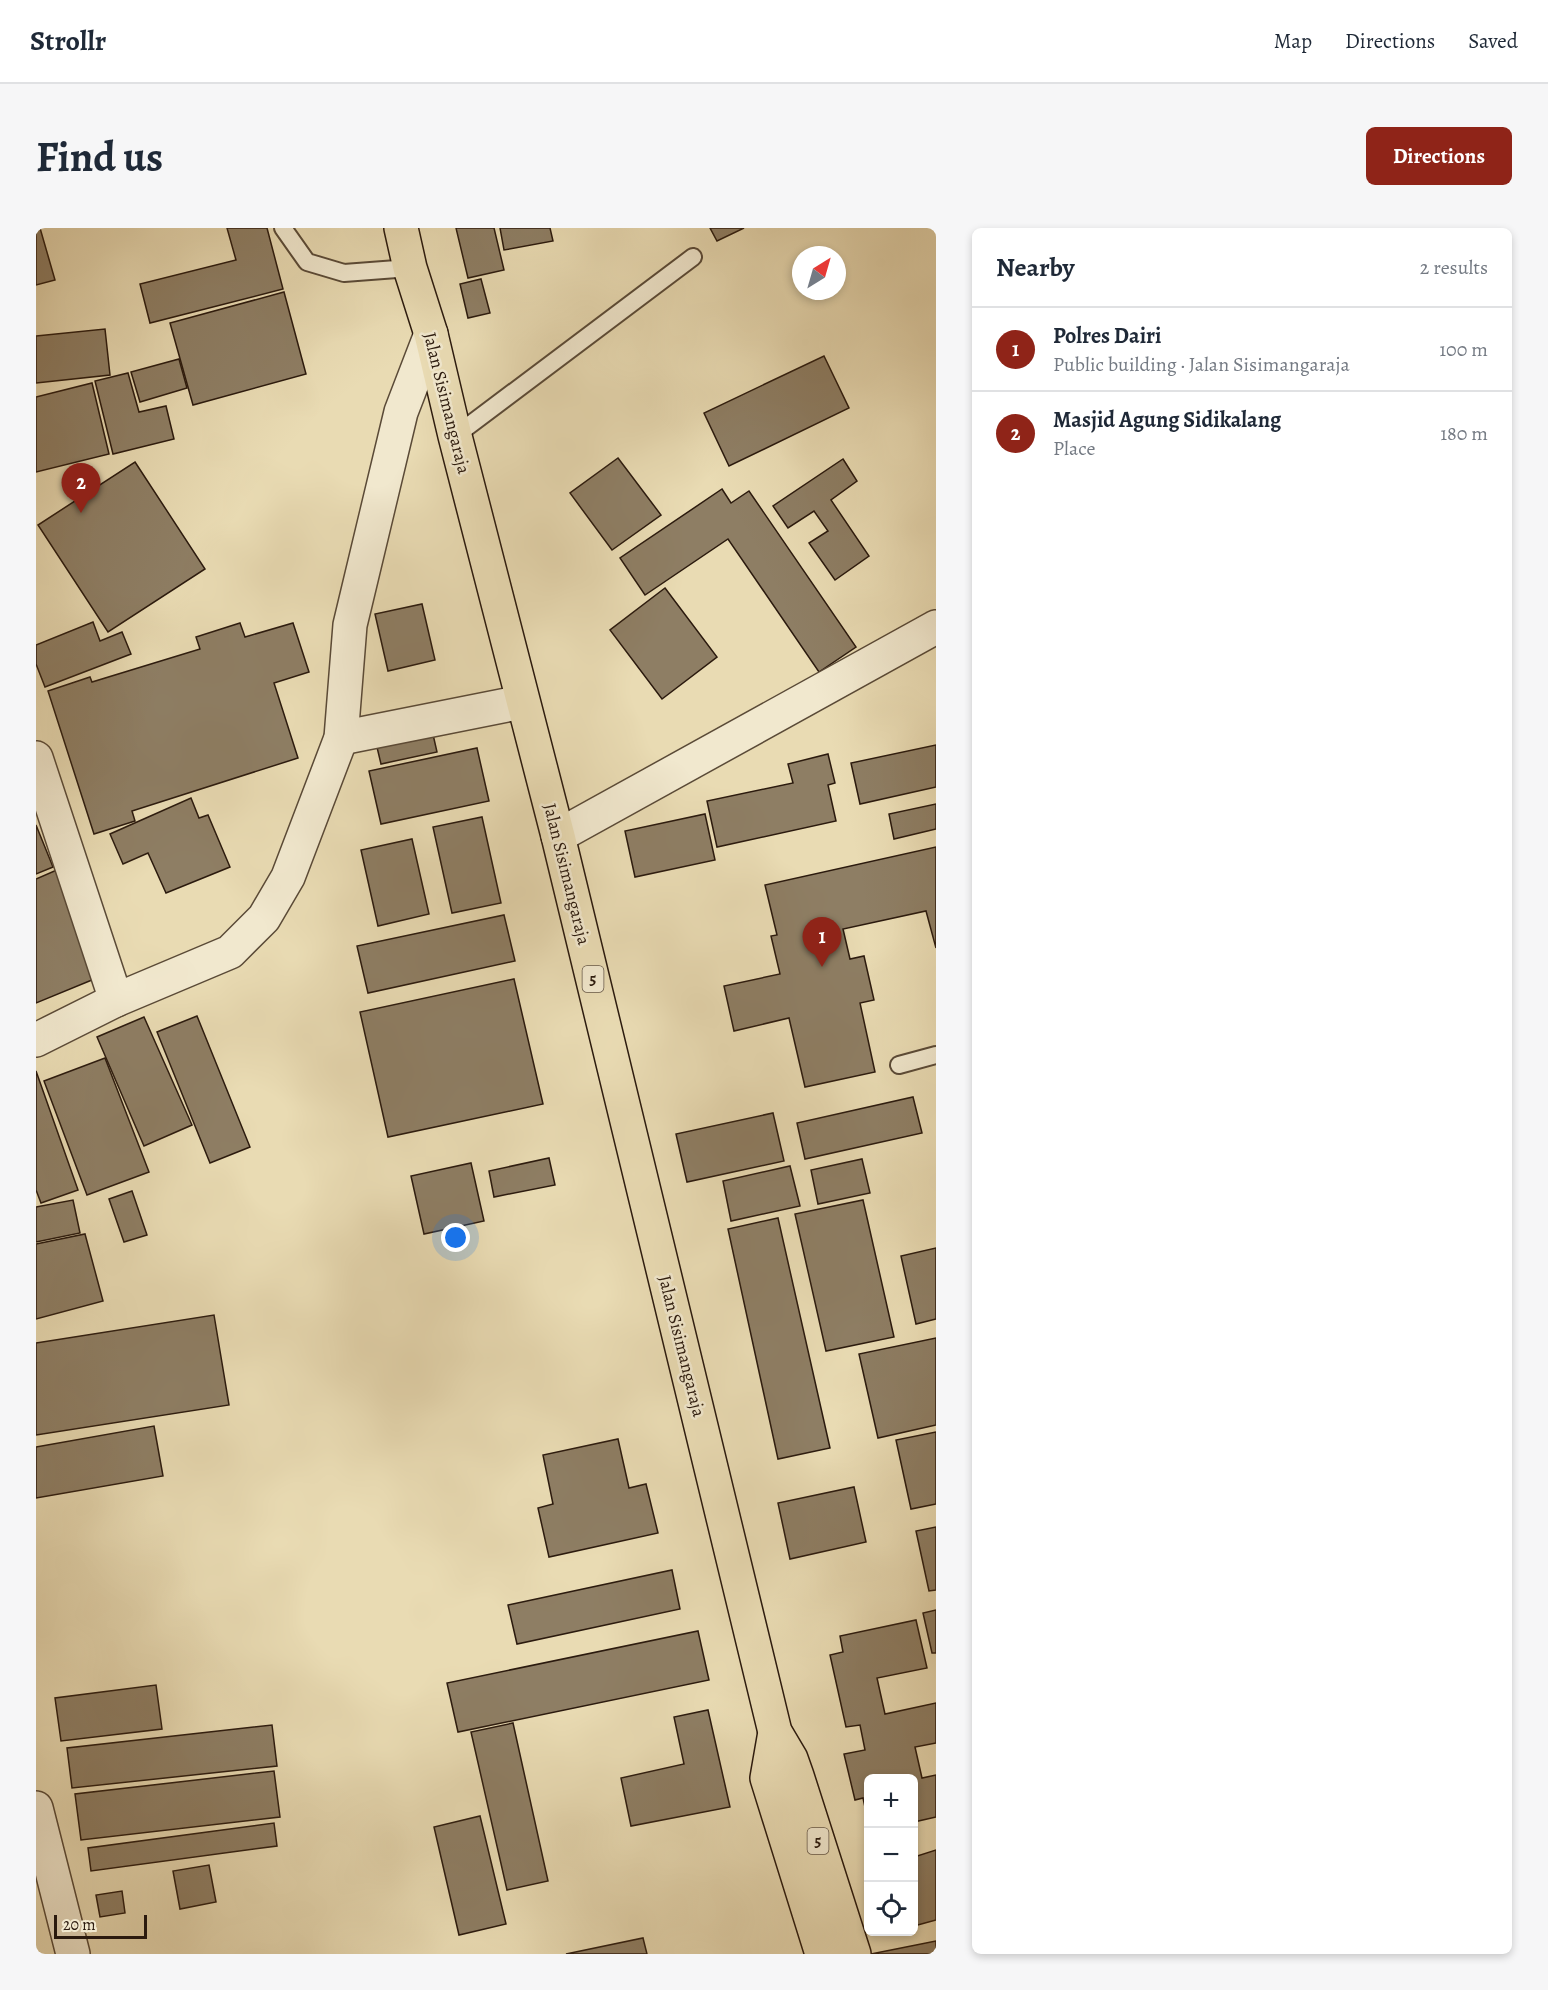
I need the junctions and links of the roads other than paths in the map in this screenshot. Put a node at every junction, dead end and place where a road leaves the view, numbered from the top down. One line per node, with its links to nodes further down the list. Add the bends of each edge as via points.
1 (283, 228): 4 (lane, via 307,262 344,273)
2 (401, 228): 4 (highway, Jalan Sisimangaraja / 5)
3 (693, 257): 6 (lane)
4 (410, 268): 5 (highway, Jalan Sisimangaraja / 5)
5 (431, 334): 6 (highway, Jalan Sisimangaraja / 5); 9 (street, via 401,412 350,625)
6 (455, 436): 8 (highway, Jalan Sisimangaraja / 5)
7 (936, 627): 11 (street)
8 (522, 702): 9 (street); 11 (highway, Jalan Sisimangaraja / 5)
9 (341, 738): 12 (street, via 288,877 264,918 230,952)
10 (36, 758): 12 (street)
11 (558, 836): 16 (highway, Jalan Sisimangaraja / 5)
12 (116, 1000): 13 (street)
13 (36, 1040)
14 (936, 1055): 15 (lane)
15 (899, 1065)
16 (775, 1732): 19 (highway, Jalan Sisimangaraja / 5, via 767,1778); 20 (highway, Jalan Sisimangaraja / 5, via 791,1759)
17 (36, 1808): 18 (street)
18 (73, 1954)
19 (822, 1954)
20 (854, 1954)

